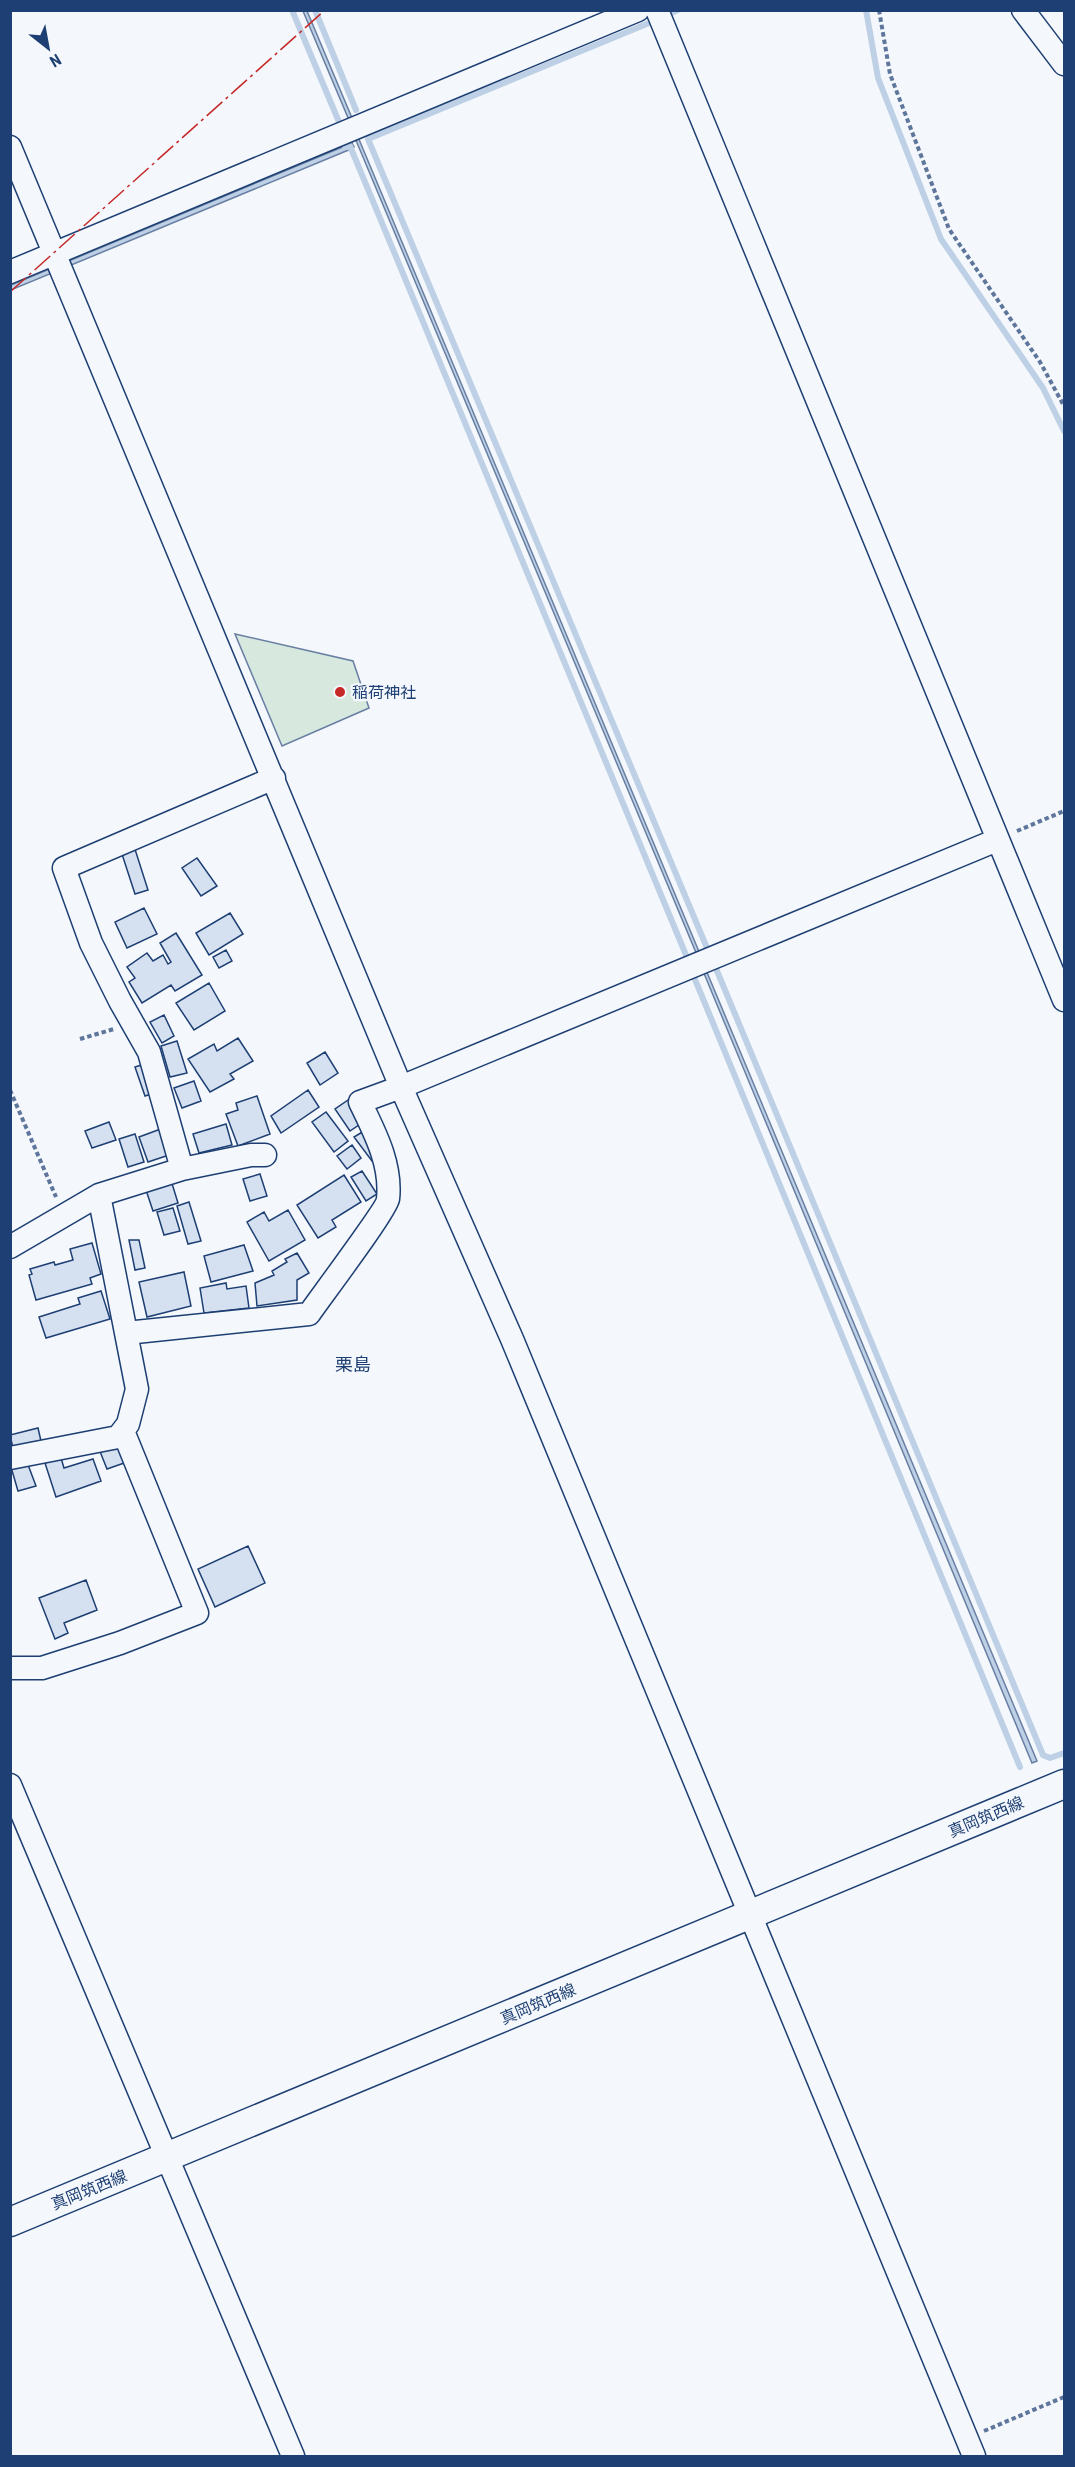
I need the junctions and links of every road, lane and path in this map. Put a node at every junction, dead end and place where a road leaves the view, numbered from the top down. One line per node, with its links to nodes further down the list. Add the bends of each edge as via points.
1 (638, 10): 7 (street)
2 (657, 10): 12 (street)
3 (879, 10): 9 (path, via 890,74 949,229 1040,362)
4 (1023, 10): 5 (street)
5 (1065, 64)
6 (10, 147): 7 (street)
7 (58, 263): 8 (street); 10 (street)
8 (10, 272)
9 (1065, 406)
10 (274, 778): 14 (street, via 64,868 90,943); 16 (street)
11 (1065, 811): 12 (path)
12 (997, 840): 13 (street); 16 (street)
13 (1065, 1000)
14 (131, 1021): 15 (path, via 109,1032); 19 (street, via 149,1052)
15 (80, 1039)
16 (402, 1087): 23 (street, via 360,1102 379,1141 388,1201 309,1314); 29 (street, via 512,1339)
17 (10, 1090): 21 (path)
18 (266, 1155): 19 (street)
19 (182, 1169): 20 (street)
20 (99, 1196): 21 (street); 23 (street)
21 (64, 1216): 22 (street)
22 (10, 1247)
23 (126, 1333): 24 (street, via 137,1389)
24 (123, 1431): 25 (street, via 118,1437); 26 (street, via 197,1613 42,1668)
25 (10, 1458)
26 (10, 1668)
27 (1065, 1784): 29 (main road, 真岡筑西線)
28 (10, 1785): 30 (street)
29 (749, 1916): 30 (main road, 真岡筑西線); 33 (street)
30 (167, 2158): 31 (main road, 真岡筑西線); 34 (street)
31 (10, 2222)
32 (1065, 2397): 33 (path)
33 (970, 2447)
34 (293, 2457)

